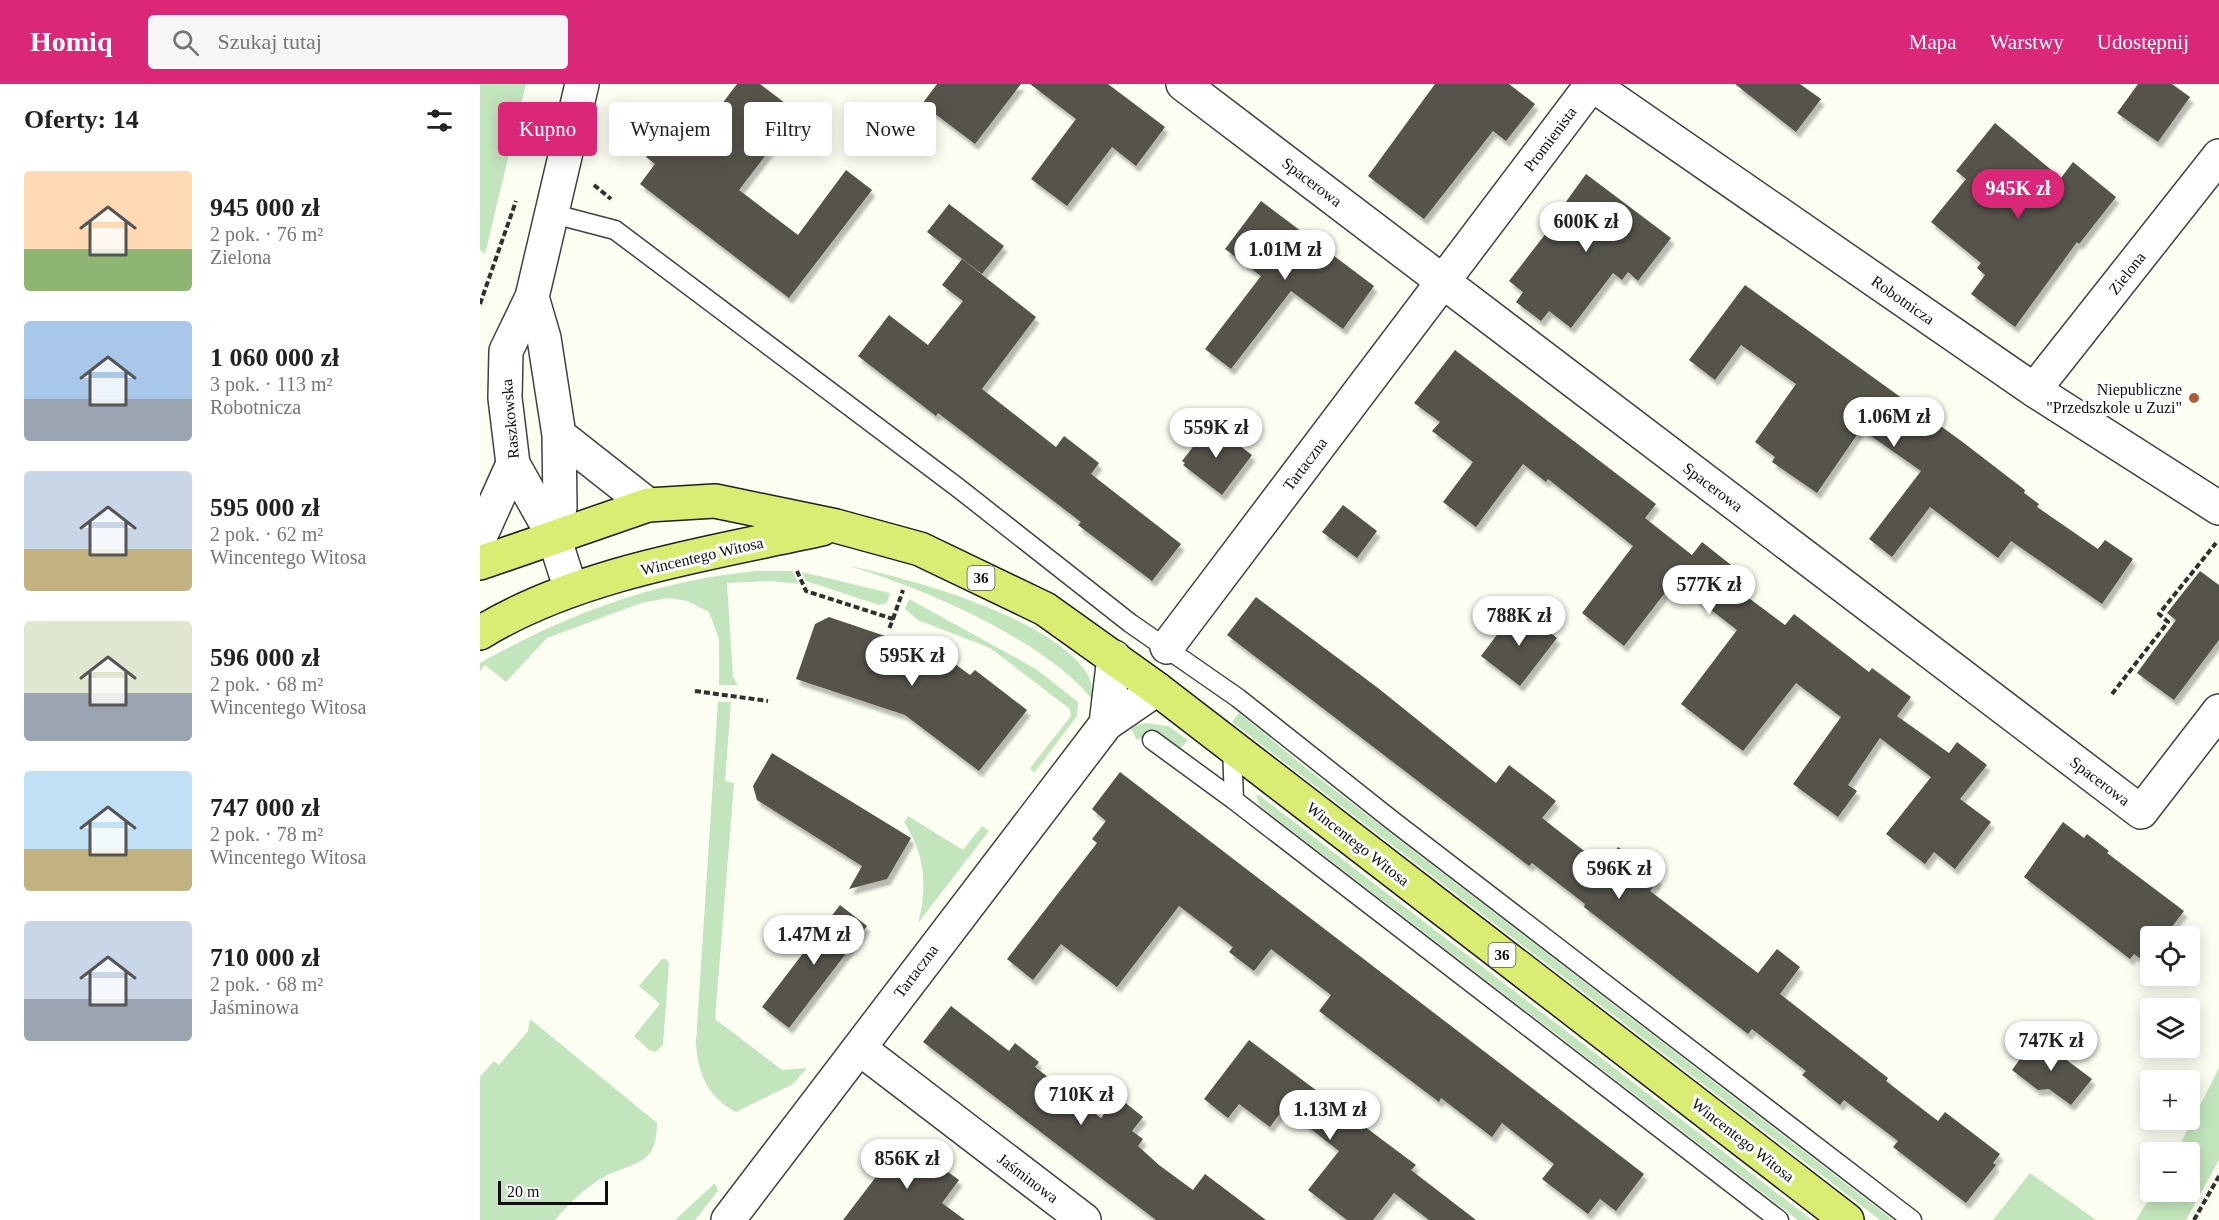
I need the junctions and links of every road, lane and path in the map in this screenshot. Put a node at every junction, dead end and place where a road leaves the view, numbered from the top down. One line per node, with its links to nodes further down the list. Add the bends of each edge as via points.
1 (582, 84): 8 (street, Raszkowska)
2 (1183, 84): 9 (street, Spacerowa)
3 (1591, 84): 9 (street, Promienista); 12 (street, Robotnicza)
4 (2219, 156): 12 (street, Zielona)
5 (593, 184): 7 (path)
6 (519, 190): 11 (path)
7 (621, 206)
8 (550, 213): 10 (street, Raszkowska); 28 (lane, via 615,230 1130,623)
9 (1443, 281): 28 (street, Tartaczna); 34 (street, Spacerowa, via 2141,812)
10 (532, 297): 13 (street, Raszkowska, via 544,338); 14 (street, Raszkowska, via 506,351 505,398)
11 (480, 304)
12 (2034, 390): 16 (street, Robotnicza)
13 (559, 435): 15 (street); 19 (street, Raszkowska, via 560,507)
14 (513, 464): 18 (street); 19 (street, Raszkowska)
15 (648, 505): 17 (main road, Wincentego Witosa / 36, via 715,501); 19 (main road, Wincentego Witosa / 36)
16 (2219, 508)
17 (836, 526): 23 (main road, Wincentego Witosa / 36, via 621,574); 29 (main road, Wincentego Witosa / 36, via 930,554 1045,609)
18 (480, 537)
19 (554, 537): 21 (main road, 36); 23 (street, Raszkowska)
20 (2219, 540): 32 (path, via 2159,614 2168,622)
21 (480, 563)
22 (795, 567): 25 (path, via 806,591)
23 (571, 590): 27 (main road, 36)
24 (903, 590): 25 (path)
25 (893, 619): 26 (path)
26 (889, 628)
27 (480, 633)
28 (1167, 647): 45 (lane)
29 (1114, 657): 30 (main road, Wincentego Witosa / 36); 35 (street)
30 (1157, 689): 35 (street, Tartaczna); 37 (main road, Wincentego Witosa / 36)
31 (694, 691): 33 (path)
32 (2112, 694)
33 (768, 701)
34 (2219, 711)
35 (1106, 724): 39 (street, Tartaczna)
36 (1152, 740): 38 (lane)
37 (1232, 747): 38 (lane); 44 (main road, Wincentego Witosa / 36)
38 (1234, 800): 43 (lane)
39 (859, 1048): 41 (street, Tartaczna); 42 (street, Jaśminowa)
40 (2219, 1176): 46 (path)
41 (728, 1220)
42 (1084, 1220)
43 (1779, 1220)
44 (1847, 1220)
45 (1912, 1220)
46 (2194, 1220)

